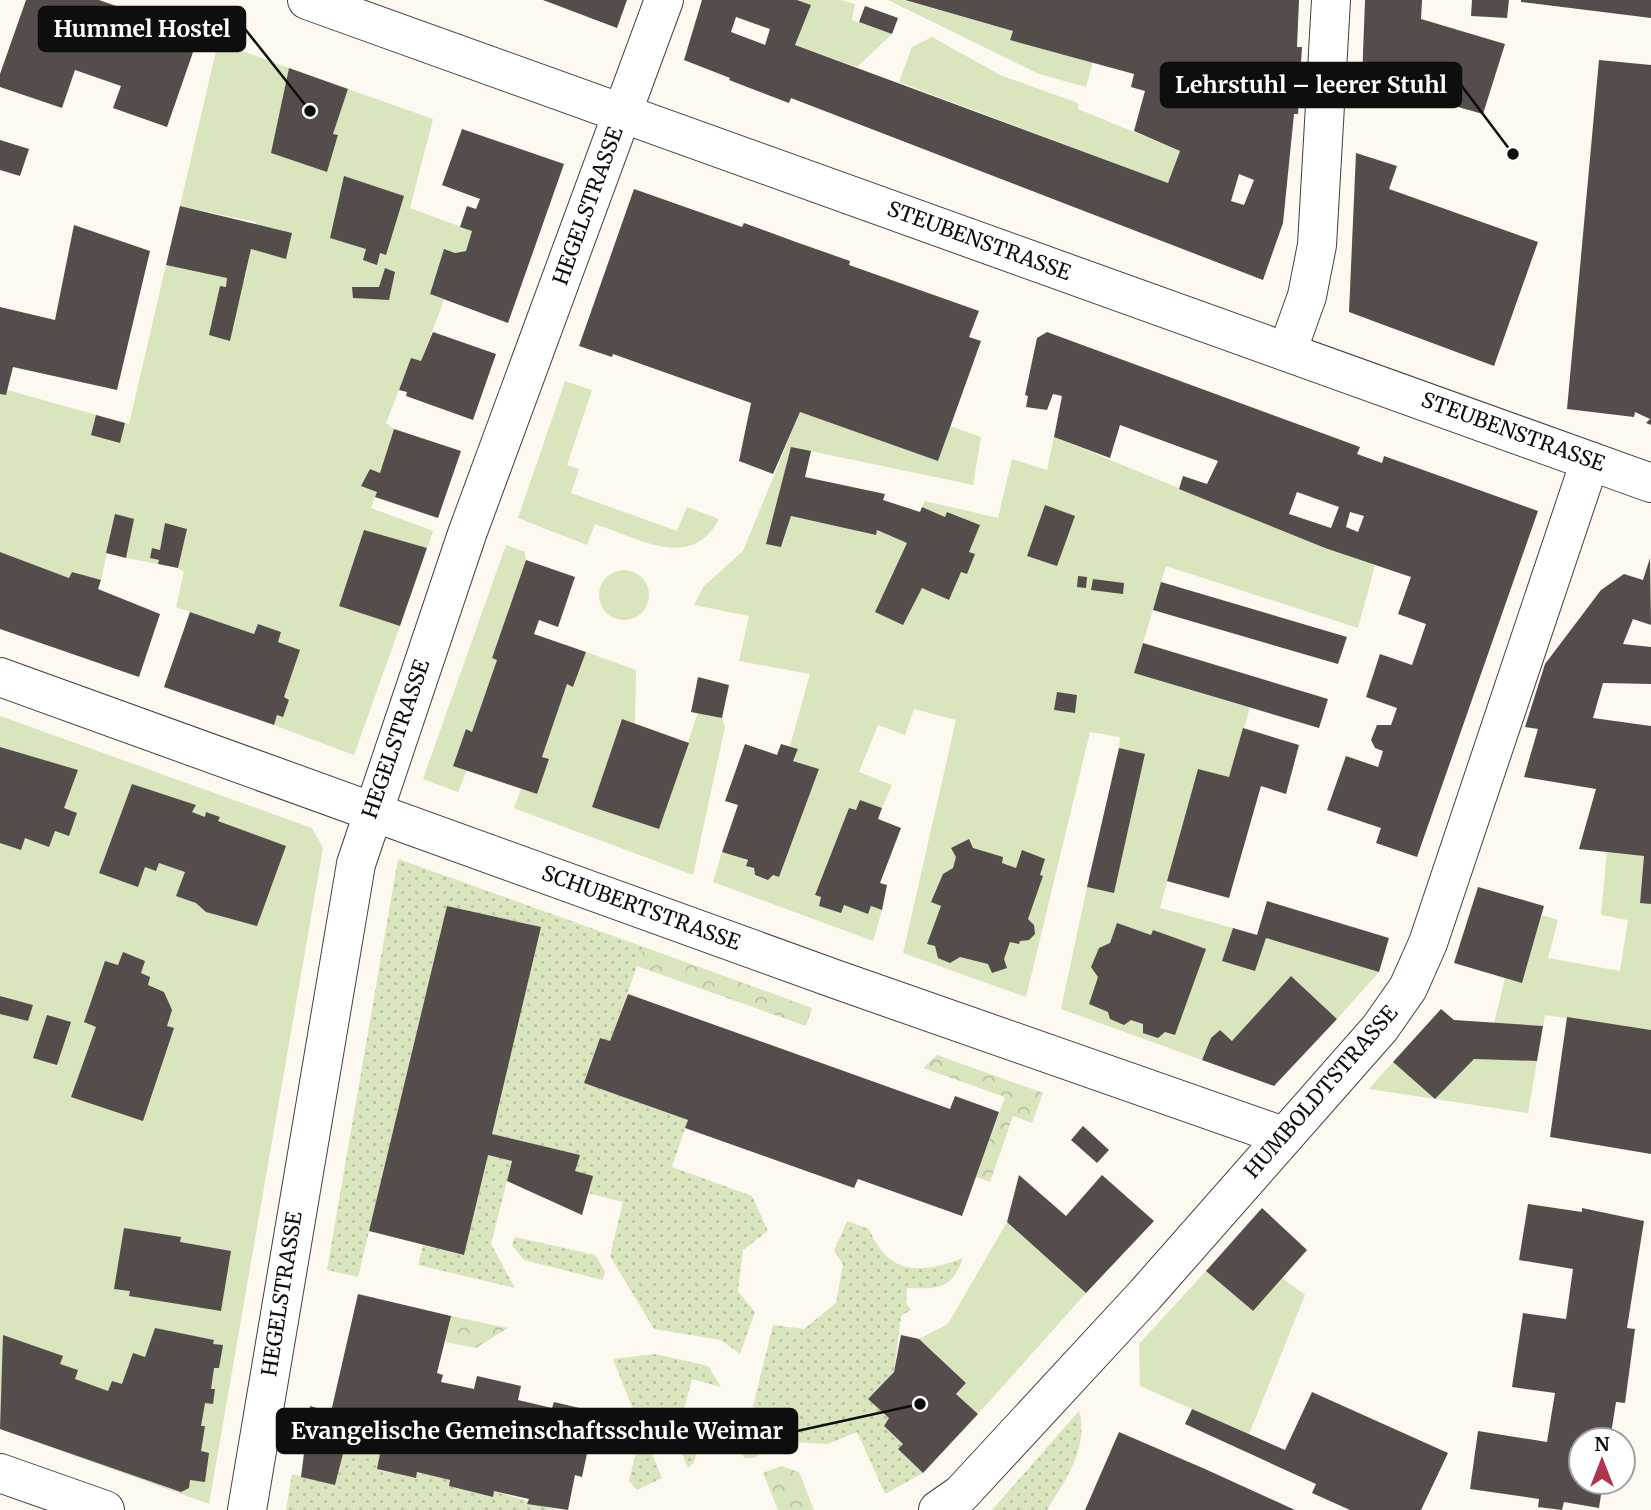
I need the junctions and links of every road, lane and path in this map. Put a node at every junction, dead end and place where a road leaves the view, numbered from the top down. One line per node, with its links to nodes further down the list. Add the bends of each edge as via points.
1 (307, 0): 4 (street, STEUBENSTRASSE)
2 (664, 0): 4 (street, HEGELSTRASSE)
3 (1332, 0): 5 (street, via 1317,245 1307,296)
4 (621, 113): 5 (street, STEUBENSTRASSE); 9 (street, HEGELSTRASSE)
5 (1287, 352): 6 (street, STEUBENSTRASSE)
6 (1590, 461): 7 (street, STEUBENSTRASSE); 10 (street, HUMBOLDTSTRASSE, via 1428,943 1408,988 1380,1028)
7 (1651, 482)
8 (0, 677): 9 (street, SCHUBERTSTRASSE)
9 (371, 810): 10 (street, SCHUBERTSTRASSE); 13 (street, HEGELSTRASSE, via 356,864)
10 (1283, 1136): 14 (street, HUMBOLDTSTRASSE, via 1146,1295 961,1494)
11 (0, 1473): 12 (street)
12 (105, 1510)
13 (247, 1510)
14 (938, 1510)

